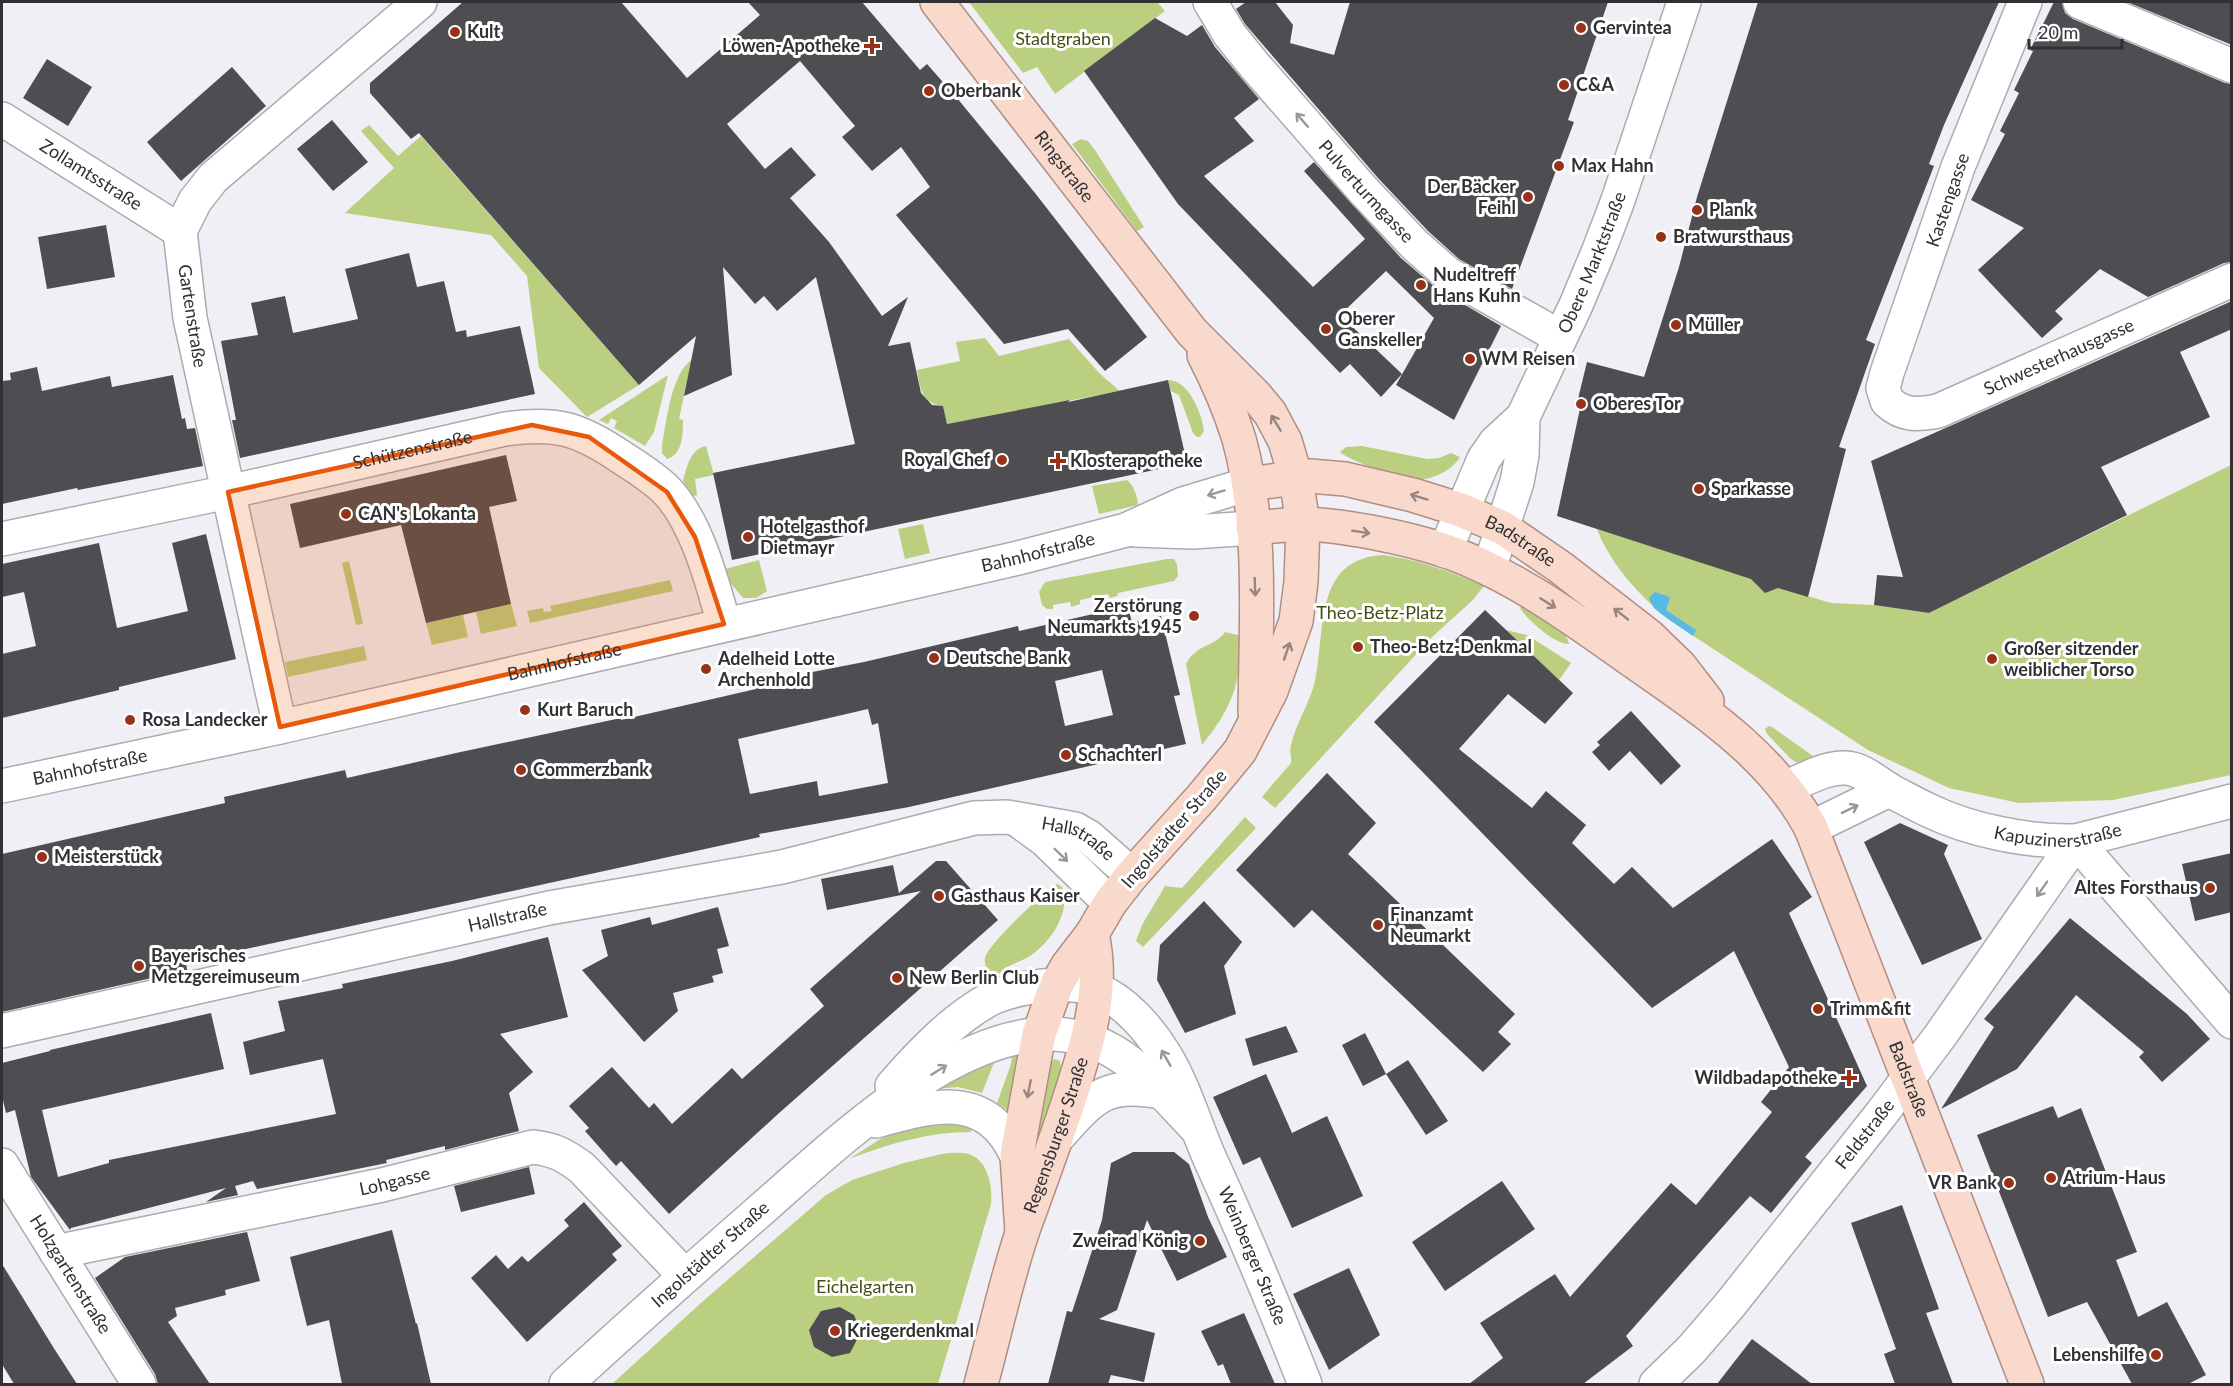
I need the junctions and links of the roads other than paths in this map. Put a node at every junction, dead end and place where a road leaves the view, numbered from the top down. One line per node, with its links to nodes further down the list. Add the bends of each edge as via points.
1 (420, 2): 9 (street, via 213,178 195,201)
2 (937, 2): 11 (main road, Ringstraße)
3 (1210, 2): 12 (street, Pulverturmgasse, one-way to 3, via 1448,274 1415,245 1254,66)
4 (1684, 2): 12 (street, Obere Marktstraße, via 1617,203)
5 (2025, 2): 13 (street, Kastengasse, via 1958,167 1887,373 1883,388)
6 (2080, 2): 7 (street)
7 (2232, 66)
8 (2, 119): 9 (street, Zollamtsstraße)
9 (180, 231): 17 (street, Gartenstraße, via 190,318)
10 (2232, 280): 13 (street, Schwesterhausgasse, via 1938,411 1914,415)
11 (1192, 332): 15 (main road, Ringstraße, one-way to 11, via 1285,441 1270,413); 16 (main road, Ringstraße, via 1224,396)
12 (1560, 338): 14 (street, Obere Marktstraße)
13 (1887, 401)
14 (1524, 417): 18 (street, Obere Marktstraße, via 1490,449); 21 (street, Obere Marktstraße, via 1521,467)
15 (1296, 478): 16 (main road, Badstraße); 18 (main road, Badstraße, one-way to 15, via 1377,485 1322,477); 19 (main road, Ingolstädter Straße)
16 (1249, 484): 20 (main road, Ringstraße); 22 (street, Bahnhofstraße, one-way to 22, via 1183,504)
17 (228, 492): 23 (street, Schützenstraße); 26 (street, Schützenstraße, via 505,429 547,425 574,430 612,451 668,492 695,537); 28 (street, Gartenstraße)
18 (1461, 510): 21 (main road, Badstraße); 24 (street, Obere Marktstraße)
19 (1303, 524): 20 (main road, Badstraße); 24 (main road, Badstraße, one-way to 24, via 1359,531); 27 (main road, Ingolstädter Straße, one-way to 19, via 1279,672 1296,621)
20 (1253, 528): 22 (street, Bahnhofstraße); 27 (main road, Ingolstädter Straße, one-way to 27)
21 (1503, 528): 25 (street, Obere Marktstraße); 29 (main road, Badstraße, one-way to 21, via 1666,651 1560,567)
22 (1126, 530): 26 (street, Bahnhofstraße)
23 (2, 539)
24 (1445, 551): 25 (main road, Badstraße)
25 (1489, 568): 29 (main road, Badstraße, one-way to 29, via 1586,627)
26 (724, 624): 28 (street, Bahnhofstraße)
27 (1255, 723): 37 (main road, Ingolstädter Straße, via 1224,772)
28 (280, 727): 30 (street, Bahnhofstraße)
29 (1728, 729): 31 (main road, Badstraße)
30 (2, 786)
31 (1785, 788): 32 (street, Kapuzinerstraße, via 1836,768 1849,768); 35 (main road, Badstraße)
32 (1889, 790): 35 (street, one-way to 32); 36 (street, Kapuzinerstraße, via 1940,815 1978,827 2037,840)
33 (2232, 801): 36 (street, Kapuzinerstraße)
34 (1015, 819): 37 (street, Hallstraße, via 1075,829); 38 (street, Hallstraße, one-way to 38, via 1046,840); 43 (street, Hallstraße, via 974,818 782,867 549,908)
35 (1811, 828): 46 (main road, Badstraße)
36 (2076, 841): 42 (street); 46 (street, Feldstraße, one-way to 46)
37 (1132, 875): 38 (main road, Ingolstädter Straße)
38 (1110, 903): 39 (main road, Ingolstädter Straße)
39 (1092, 934): 40 (main road, Ingolstädter Straße); 41 (main road, via 1097,958)
40 (1056, 986): 41 (street); 44 (main road, Ingolstädter Straße); 48 (street, Ingolstädter Straße, via 1002,994 965,1016 905,1070)
41 (1096, 989): 45 (main road); 49 (street, Weinberger Straße, one-way to 41, via 1174,1071 1158,1045 1124,1008)
42 (2232, 1022)
43 (2, 1031)
44 (1039, 1034): 45 (street, Weinberger Straße); 48 (street, Ingolstädter Straße, one-way to 44, via 957,1060 1001,1041); 51 (main road, Regensburger Straße, one-way to 51)
45 (1089, 1040): 47 (street, Weinberger Straße, via 1131,1063); 50 (main road, Regensburger Straße)
46 (1908, 1079): 60 (street, Feldstraße, via 1729,1306); 61 (main road, Badstraße)
47 (1161, 1092): 49 (street, Weinberger Straße); 50 (street, via 1130,1088 1110,1091 1091,1103)
48 (856, 1126): 51 (street, via 912,1111 958,1108 993,1120); 55 (street, Ingolstädter Straße)
49 (1197, 1128): 59 (street, Weinberger Straße, via 1260,1268)
50 (1056, 1139): 53 (main road, Regensburger Straße)
51 (1017, 1156): 53 (main road, Regensburger Straße)
52 (2, 1165): 54 (street, Holzgartenstraße)
53 (1022, 1232): 58 (main road, Regensburger Straße)
54 (56, 1252): 55 (street, Lohgasse, via 382,1185 533,1148 564,1154 582,1168); 56 (street, Holzgartenstraße)
55 (685, 1276): 57 (street, Ingolstädter Straße)
56 (140, 1384)
57 (566, 1384)
58 (981, 1384)
59 (1305, 1384)
60 (1656, 1384)
61 (2027, 1384)

